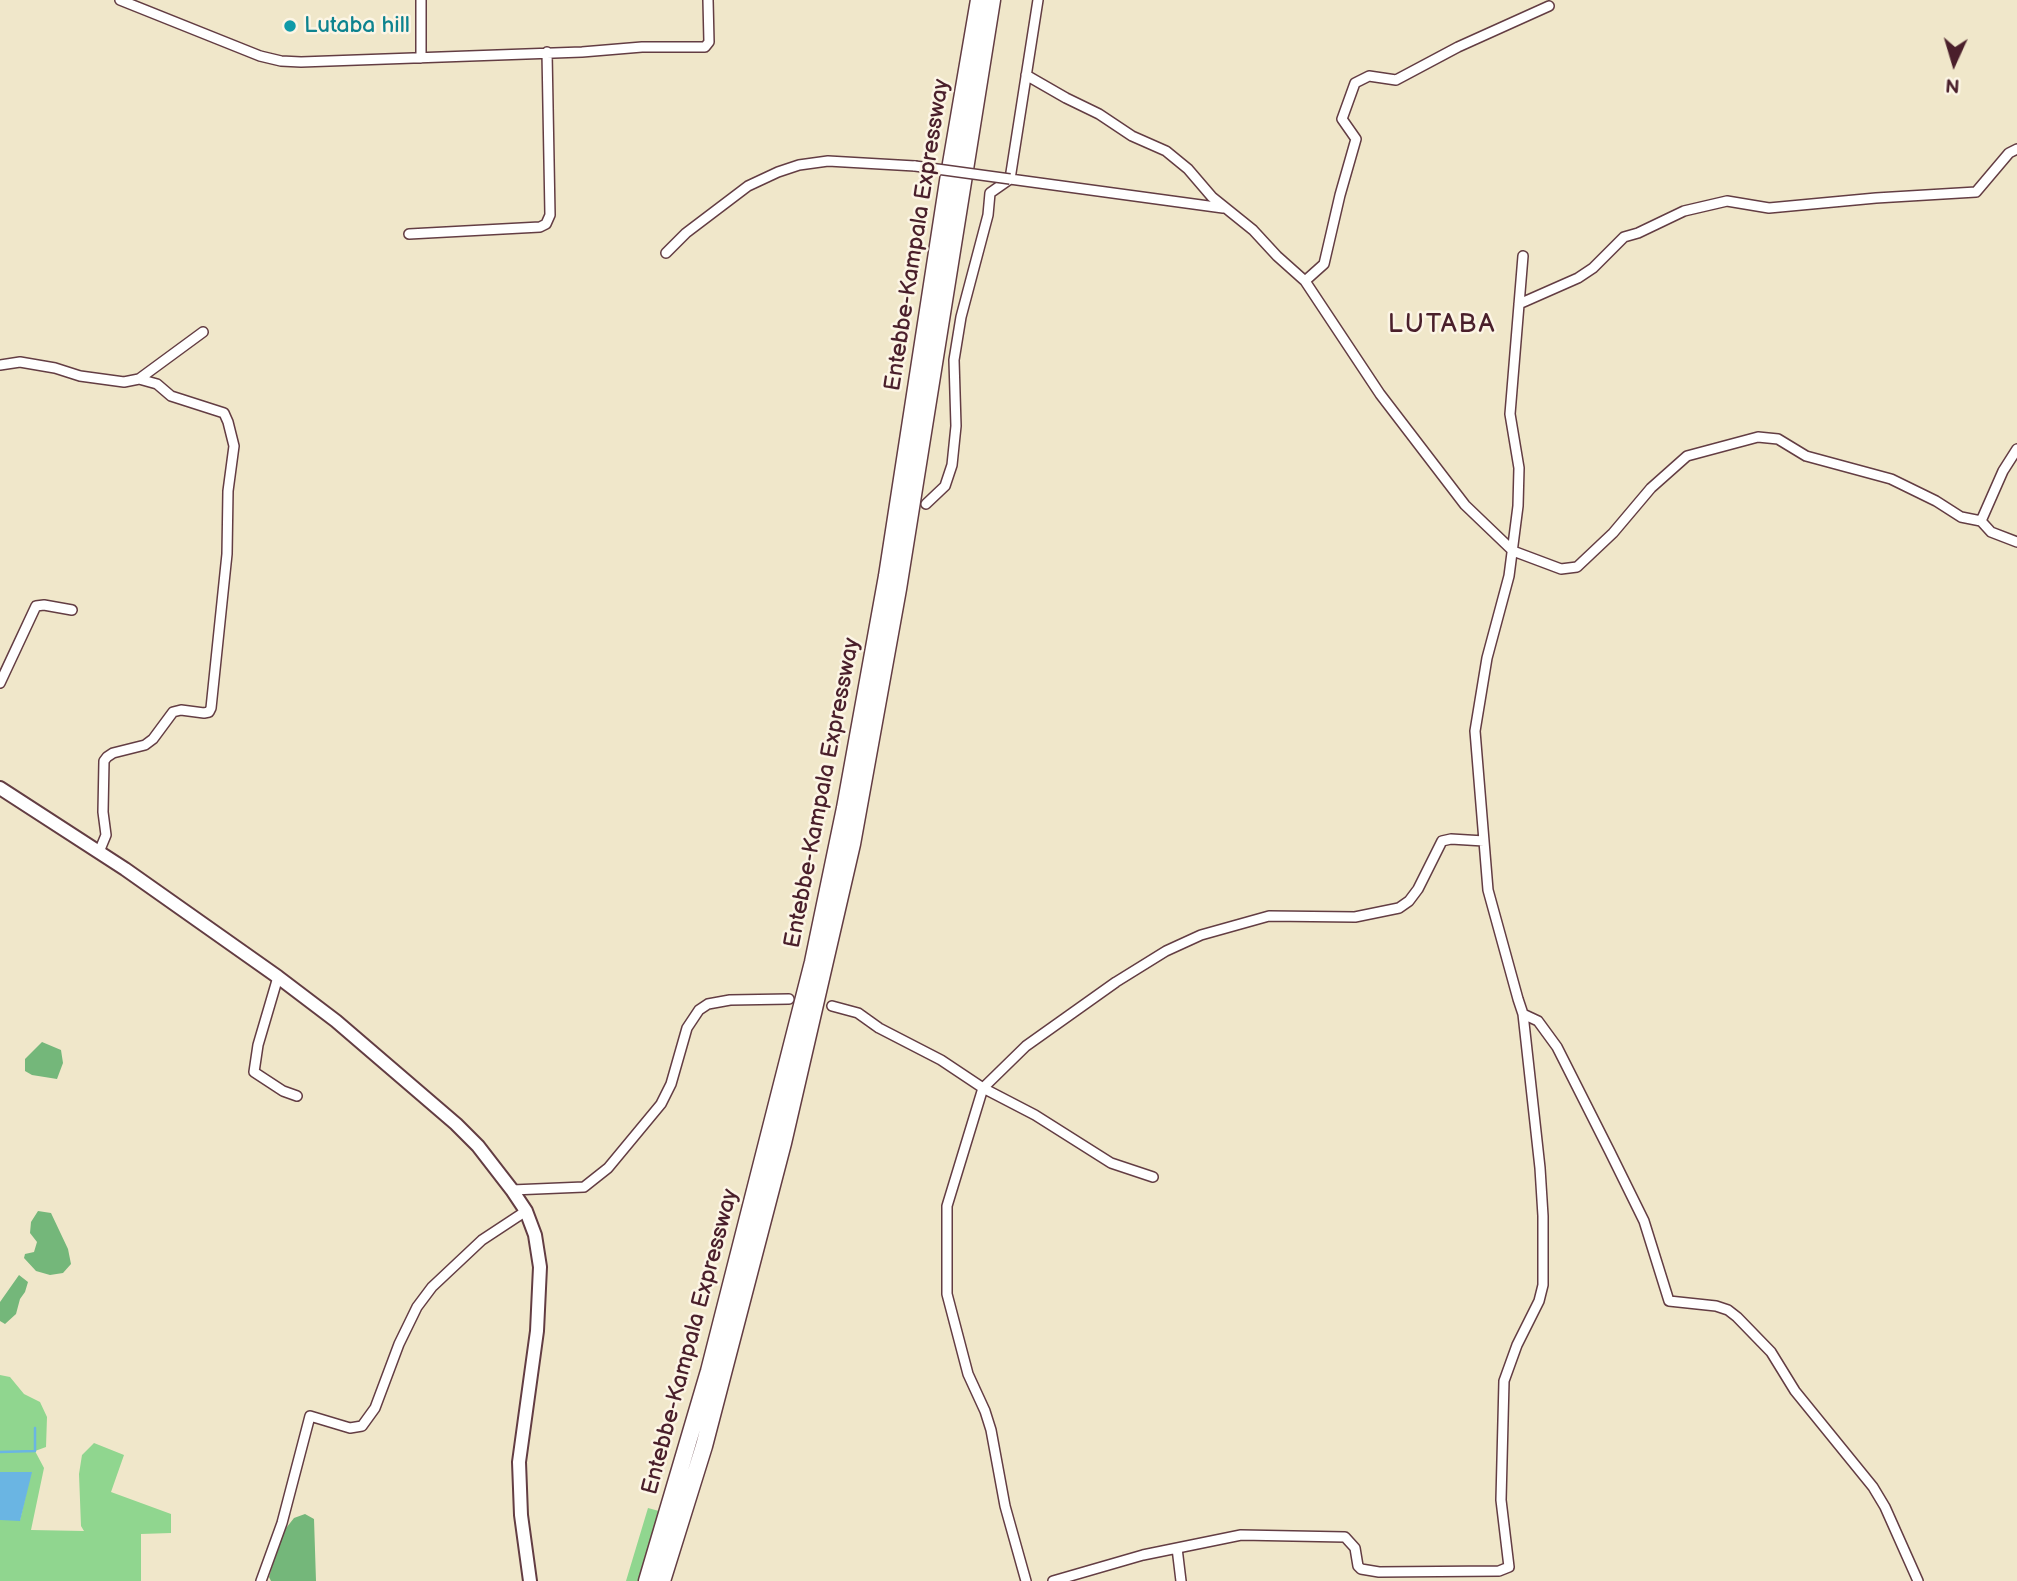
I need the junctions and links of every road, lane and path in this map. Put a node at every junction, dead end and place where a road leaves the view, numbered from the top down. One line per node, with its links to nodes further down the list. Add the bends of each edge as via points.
1 (120, 0): 9 (street, via 281,61)
2 (421, 0): 9 (street)
3 (708, 0): 8 (street, via 709,43 705,47)
4 (979, 0): 44 (highway, Entebbe-Kampala Expressway, via 887,576 813,962 709,1371)
5 (992, 0): 45 (highway, Entebbe-Kampala Expressway, via 894,615 852,844 783,1143 704,1446)
6 (1038, 0): 10 (street)
7 (1549, 6): 17 (street, via 1396,80 1369,76 1355,83 1342,119 1356,139 1324,264)
8 (548, 52): 9 (street); 14 (street, via 550,215 546,224 540,228)
9 (421, 58)
10 (1026, 75): 12 (street); 13 (street, via 1178,159)
11 (2017, 149): 18 (street, via 1976,192 1769,208 1727,201 1684,211 1623,237 1578,278)
12 (1010, 179): 13 (street); 15 (street, bridge, via 915,166 828,161 799,165 748,186); 23 (street, via 990,193 954,360 952,465 945,486)
13 (1225, 209): 17 (street)
14 (409, 234)
15 (666, 253)
16 (1523, 256): 18 (street)
17 (1305, 282): 26 (street, via 1380,394 1465,505)
18 (1519, 304): 26 (street, via 1510,414 1519,468)
19 (203, 332): 21 (street)
20 (0, 365): 21 (street, via 20,362 124,383)
21 (139, 379): 31 (street, via 157,384 171,396 223,413 229,422 234,446 227,554 211,708 204,713 173,712 145,745 107,757 106,835)
22 (2017, 449): 24 (street)
23 (926, 504)
24 (1981, 521): 25 (street, via 1991,532); 26 (street, via 1961,517 1891,480 1806,456 1778,439 1758,436 1687,456 1650,488 1577,567 1561,569)
25 (2017, 542)
26 (1513, 551): 30 (street, via 1475,731)
27 (72, 610): 28 (street, via 36,606)
28 (0, 683)
29 (0, 788): 31 (main road)
30 (1484, 841): 35 (street, via 1488,890); 36 (street, via 1442,841 1418,889 1399,908 1355,917 1269,916 1201,935 1166,951 1026,1046)
31 (99, 852): 32 (main road)
32 (278, 977): 37 (street, via 254,1072); 39 (main road, via 337,1021 456,1124)
33 (789, 999): 39 (street, via 730,1000 699,1010 687,1028 661,1104 608,1168 584,1187)
34 (832, 1006): 36 (street, via 858,1013)
35 (1524, 1014): 41 (street, via 1540,1168 1543,1285 1504,1381 1501,1500 1509,1567 1490,1572 1368,1571 1359,1566 1355,1548 1345,1537 1335,1536 1241,1535); 49 (street, via 1538,1021 1557,1047 1644,1221 1669,1301 1728,1310 1771,1352 1795,1391 1873,1487)
36 (983, 1088): 38 (street, via 1111,1163); 46 (street, via 947,1206 947,1294 968,1374 985,1411)
37 (297, 1096)
38 (1153, 1177)
39 (512, 1190): 40 (main road)
40 (526, 1211): 42 (street, via 482,1240 432,1287 417,1307 375,1408 362,1426 350,1428 310,1416 282,1523); 43 (main road, via 535,1235 540,1283 519,1469)
41 (1177, 1548): 47 (street); 48 (street)
42 (261, 1581)
43 (530, 1581)
44 (647, 1581)
45 (662, 1581)
46 (1026, 1581)
47 (1053, 1581)
48 (1181, 1581)
49 (1918, 1581)

